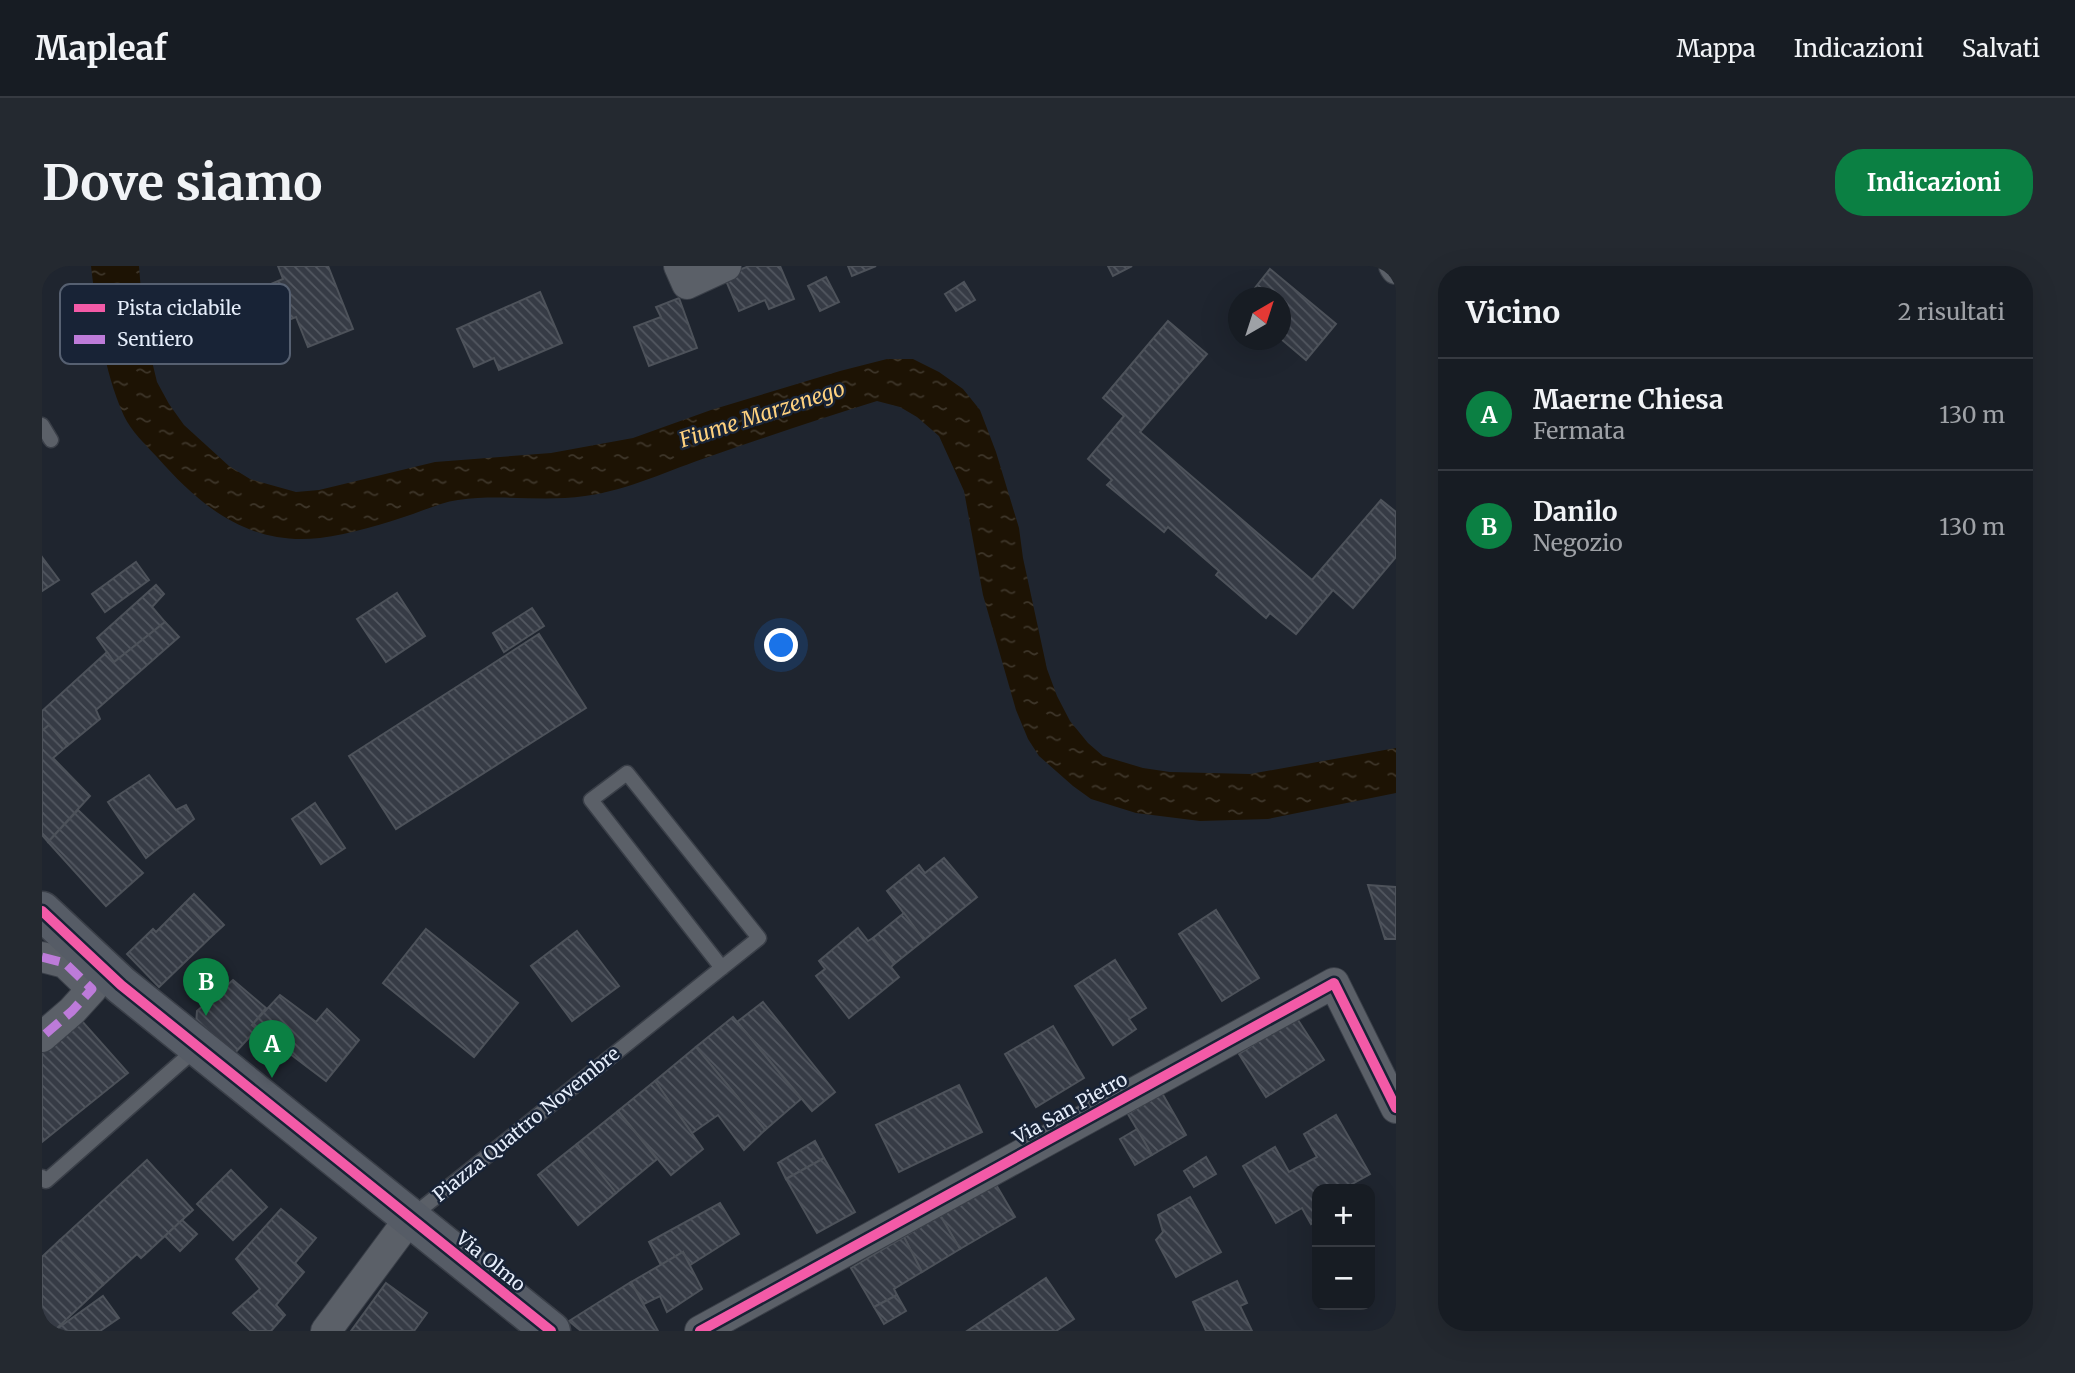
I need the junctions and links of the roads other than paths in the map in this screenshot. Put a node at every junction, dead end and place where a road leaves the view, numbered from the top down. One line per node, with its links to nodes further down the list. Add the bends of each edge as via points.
1 (679, 266): 2 (street, via 687,284)
2 (726, 266)
3 (42, 425): 4 (lane)
4 (51, 440)
5 (42, 912): 9 (street, via 121,985)
6 (42, 957): 8 (street, via 65,963 92,989)
7 (722, 968): 7 (lane, Piazza Quattro Novembre, via 759,938 627,773 591,800); 12 (lane, Piazza Quattro Novembre)
8 (42, 1037)
9 (198, 1047): 11 (lane, via 46,1181); 12 (street)
10 (1395, 1104): 15 (street, Via San Pietro, via 1334,983)
11 (42, 1177)
12 (410, 1218): 13 (street); 14 (street, Via Olmo)
13 (326, 1331)
14 (551, 1331)
15 (701, 1331)

